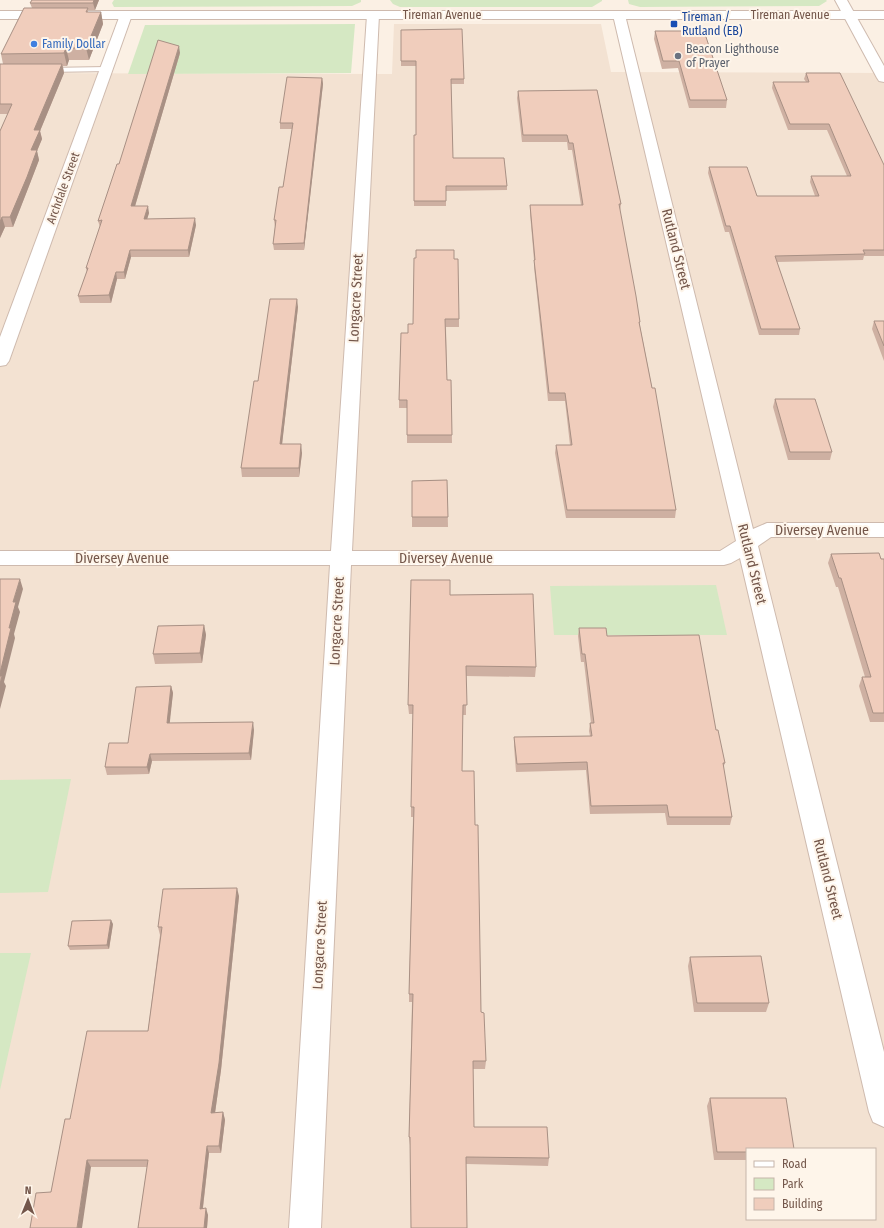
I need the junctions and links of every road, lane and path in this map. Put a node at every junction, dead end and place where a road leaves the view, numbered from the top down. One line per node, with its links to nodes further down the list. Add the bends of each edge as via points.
1 (841, 0): 6 (street)
2 (0, 15): 3 (street, Tireman Avenue)
3 (126, 15): 4 (street, Tireman Avenue); 8 (street, Archdale Street)
4 (373, 15): 5 (street, Tireman Avenue); 15 (street, Longacre Street)
5 (620, 15): 6 (street, Tireman Avenue); 13 (street, Rutland Street)
6 (849, 15): 7 (street, Tireman Avenue); 10 (street)
7 (884, 15)
8 (106, 69): 9 (lane); 11 (street, Archdale Street)
9 (38, 70)
10 (884, 78)
11 (0, 362)
12 (884, 530): 13 (street, Diversey Avenue, via 767,530)
13 (747, 544): 15 (street, Diversey Avenue, via 724,558); 16 (street, Rutland Street)
14 (0, 558): 15 (street, Diversey Avenue)
15 (341, 558): 17 (street, Longacre Street)
16 (884, 1112)
17 (305, 1228)

